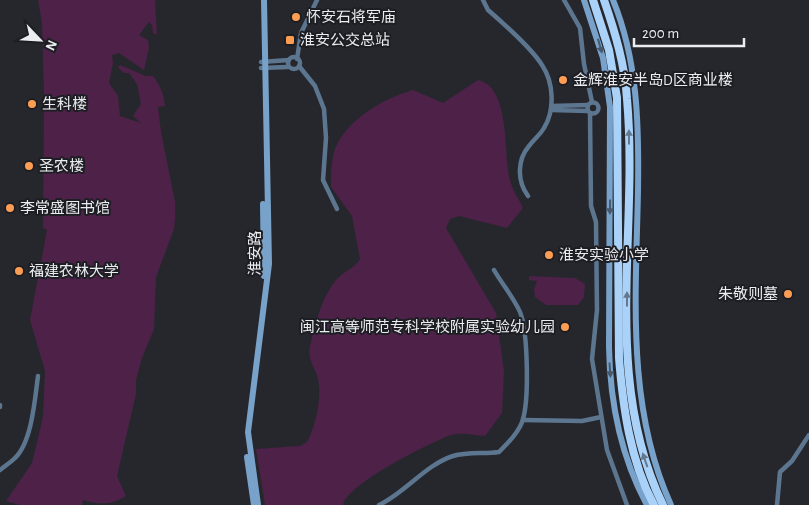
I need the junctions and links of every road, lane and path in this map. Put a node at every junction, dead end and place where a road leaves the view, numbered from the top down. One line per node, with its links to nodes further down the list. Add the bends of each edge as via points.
1 (260, 0): 12 (main road, 淮安路)
2 (264, 0): 12 (main road, 淮安路)
3 (317, 0): 10 (street, via 302,33)
4 (483, 0): 18 (street, via 488,10 542,64 550,90)
5 (564, 0): 15 (street, via 582,34)
6 (584, 0): 17 (main road, one-way to 17, via 603,58)
7 (593, 0): 35 (highway, via 609,50 617,98 621,385 632,445)
8 (604, 0): 36 (highway, one-way to 8, via 644,460 631,406 627,339 628,100 620,51)
9 (613, 0): 37 (main road, via 628,47 639,156 638,378 648,435)
10 (298, 58): 11 (street); 13 (street)
11 (289, 60): 12 (street); 14 (street)
12 (263, 65): 14 (street); 30 (main road, 淮安路, via 264,286 245,436); 31 (main road, 淮安路, via 268,264 248,432)
13 (299, 66): 14 (street, via 294,69); 21 (street, via 315,86 324,110 323,180)
14 (288, 67)
15 (590, 103): 16 (street); 18 (street); 19 (street)
16 (599, 107): 17 (street); 19 (street, via 596,112)
17 (612, 107): 22 (main road, one-way to 22)
18 (551, 108): 19 (street); 20 (street, via 544,129 525,151 520,163 520,180)
19 (589, 112): 23 (street, via 591,206 596,222)
20 (528, 196)
21 (337, 208)
22 (610, 255): 23 (street); 34 (main road, one-way to 34, via 610,362 614,402 626,456)
23 (596, 256): 26 (street, via 597,310 592,359)
24 (494, 270): 27 (street, via 523,321 527,360)
25 (38, 376): 29 (street, via 26,438 16,457)
26 (601, 417): 27 (street, via 582,421); 33 (street, via 607,450)
27 (523, 420): 32 (street, via 513,438 499,452 448,458 394,498)
28 (809, 435): 38 (street, via 792,461 780,472)
29 (0, 470)
30 (254, 505)
31 (258, 505)
32 (379, 505)
33 (628, 505)
34 (646, 505)
35 (654, 505)
36 (663, 505)
37 (671, 505)
38 (777, 505)

